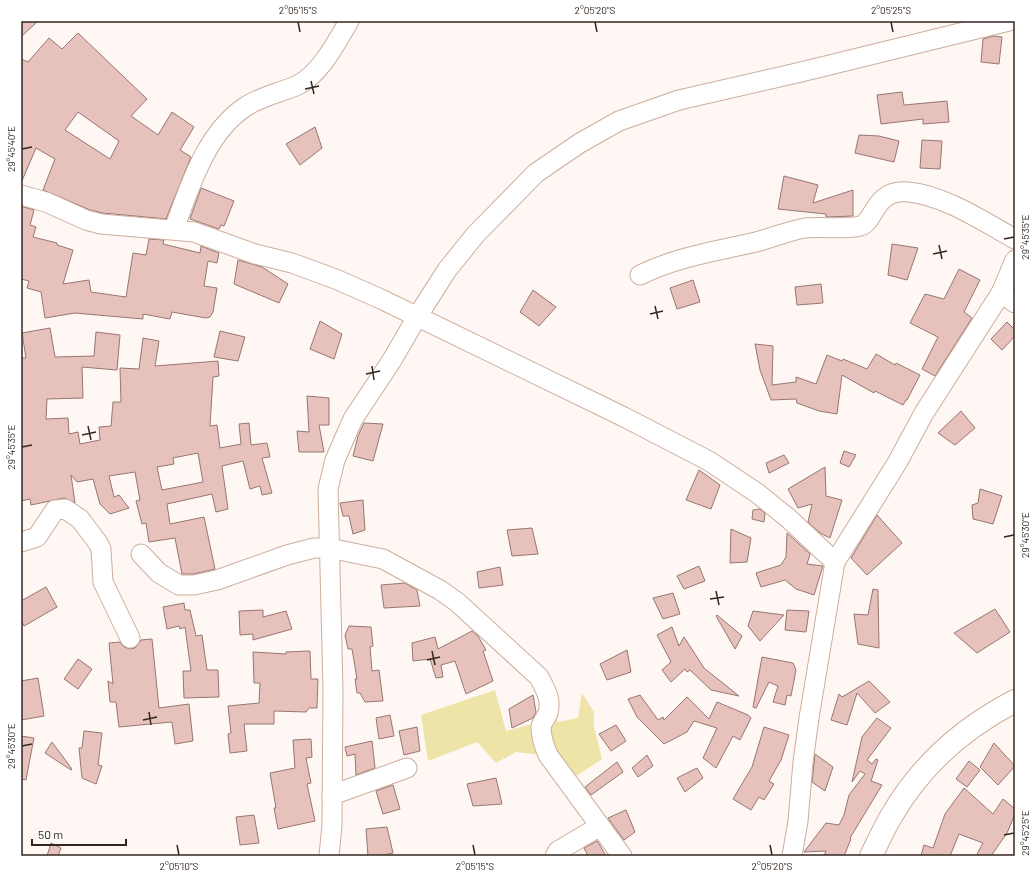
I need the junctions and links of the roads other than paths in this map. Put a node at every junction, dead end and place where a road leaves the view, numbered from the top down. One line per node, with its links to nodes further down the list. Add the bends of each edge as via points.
1 (349, 21): 4 (street, via 310,76 299,84 260,98 244,107 220,132 193,178)
2 (1009, 21): 9 (street, via 679,100 619,121 580,143 536,173 504,203 447,270)
3 (21, 195): 4 (street, via 101,224)
4 (174, 229): 9 (street, via 194,232 255,254 292,263 338,280)
5 (1015, 240): 7 (street, via 940,201 907,192 892,194 882,199 867,222 859,226 819,227 788,232 757,242 700,253)
6 (1015, 260): 8 (street)
7 (640, 275)
8 (1008, 298): 13 (street, via 924,413 897,463)
9 (417, 317): 11 (street, via 353,419 337,454 328,489); 13 (street, via 709,461 757,493 788,518)
10 (21, 542): 14 (street, via 37,537 55,510 66,509 80,519 101,549 103,582)
11 (329, 548): 12 (street, via 314,548 287,555 217,580 194,585 179,585 169,580); 17 (street, via 334,689); 18 (street, via 383,559 440,590 457,602 539,677 550,705 541,725 542,740 548,755)
12 (141, 554)
13 (834, 562): 22 (street, via 809,718)
14 (130, 638)
15 (1015, 701): 23 (highway, via 964,732 944,750 907,792)
16 (407, 768): 17 (street)
17 (332, 796): 19 (street)
18 (600, 826): 20 (street, via 558,851); 21 (street)
19 (329, 856)
20 (555, 856)
21 (622, 856)
22 (792, 856)
23 (871, 856)

